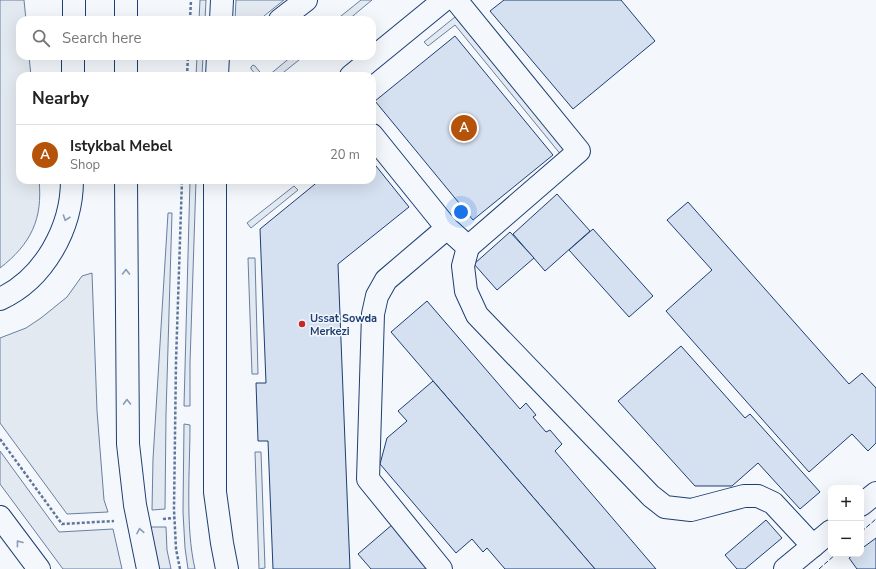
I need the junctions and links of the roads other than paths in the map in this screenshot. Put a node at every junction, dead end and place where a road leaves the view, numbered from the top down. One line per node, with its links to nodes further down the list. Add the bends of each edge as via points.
1 (74, 0): 7 (main road)
2 (126, 0): 8 (main road)
3 (222, 0): 9 (main road)
4 (306, 0): 10 (main road)
5 (444, 0): 11 (main road)
6 (456, 0): 23 (main road, via 579,151)
7 (74, 16)
8 (126, 16)
9 (221, 16)
10 (285, 16)
11 (376, 56)
12 (73, 60): 15 (main road)
13 (126, 60): 16 (main road)
14 (371, 60): 17 (main road)
15 (73, 72)
16 (126, 72)
17 (356, 72)
18 (376, 141): 22 (main road)
19 (72, 184): 24 (main road, one-way to 24, via 68,214 48,257 32,277 11,294)
20 (126, 184): 31 (main road, one-way to 20, via 135,505 128,444)
21 (218, 184): 32 (main road, via 214,492)
22 (447, 228): 23 (main road); 33 (main road, via 386,280 377,296 373,314 368,479)
23 (468, 247): 29 (main road, via 463,266 466,291 477,315 651,496 665,507 691,510 744,496 758,496 773,503)
24 (0, 299)
25 (876, 493): 26 (main road)
26 (864, 503)
27 (0, 517): 30 (main road, one-way to 27)
28 (828, 534): 29 (main road)
29 (813, 546): 34 (main road)
30 (38, 569)
31 (148, 569)
32 (227, 569)
33 (441, 569)
34 (785, 569)

